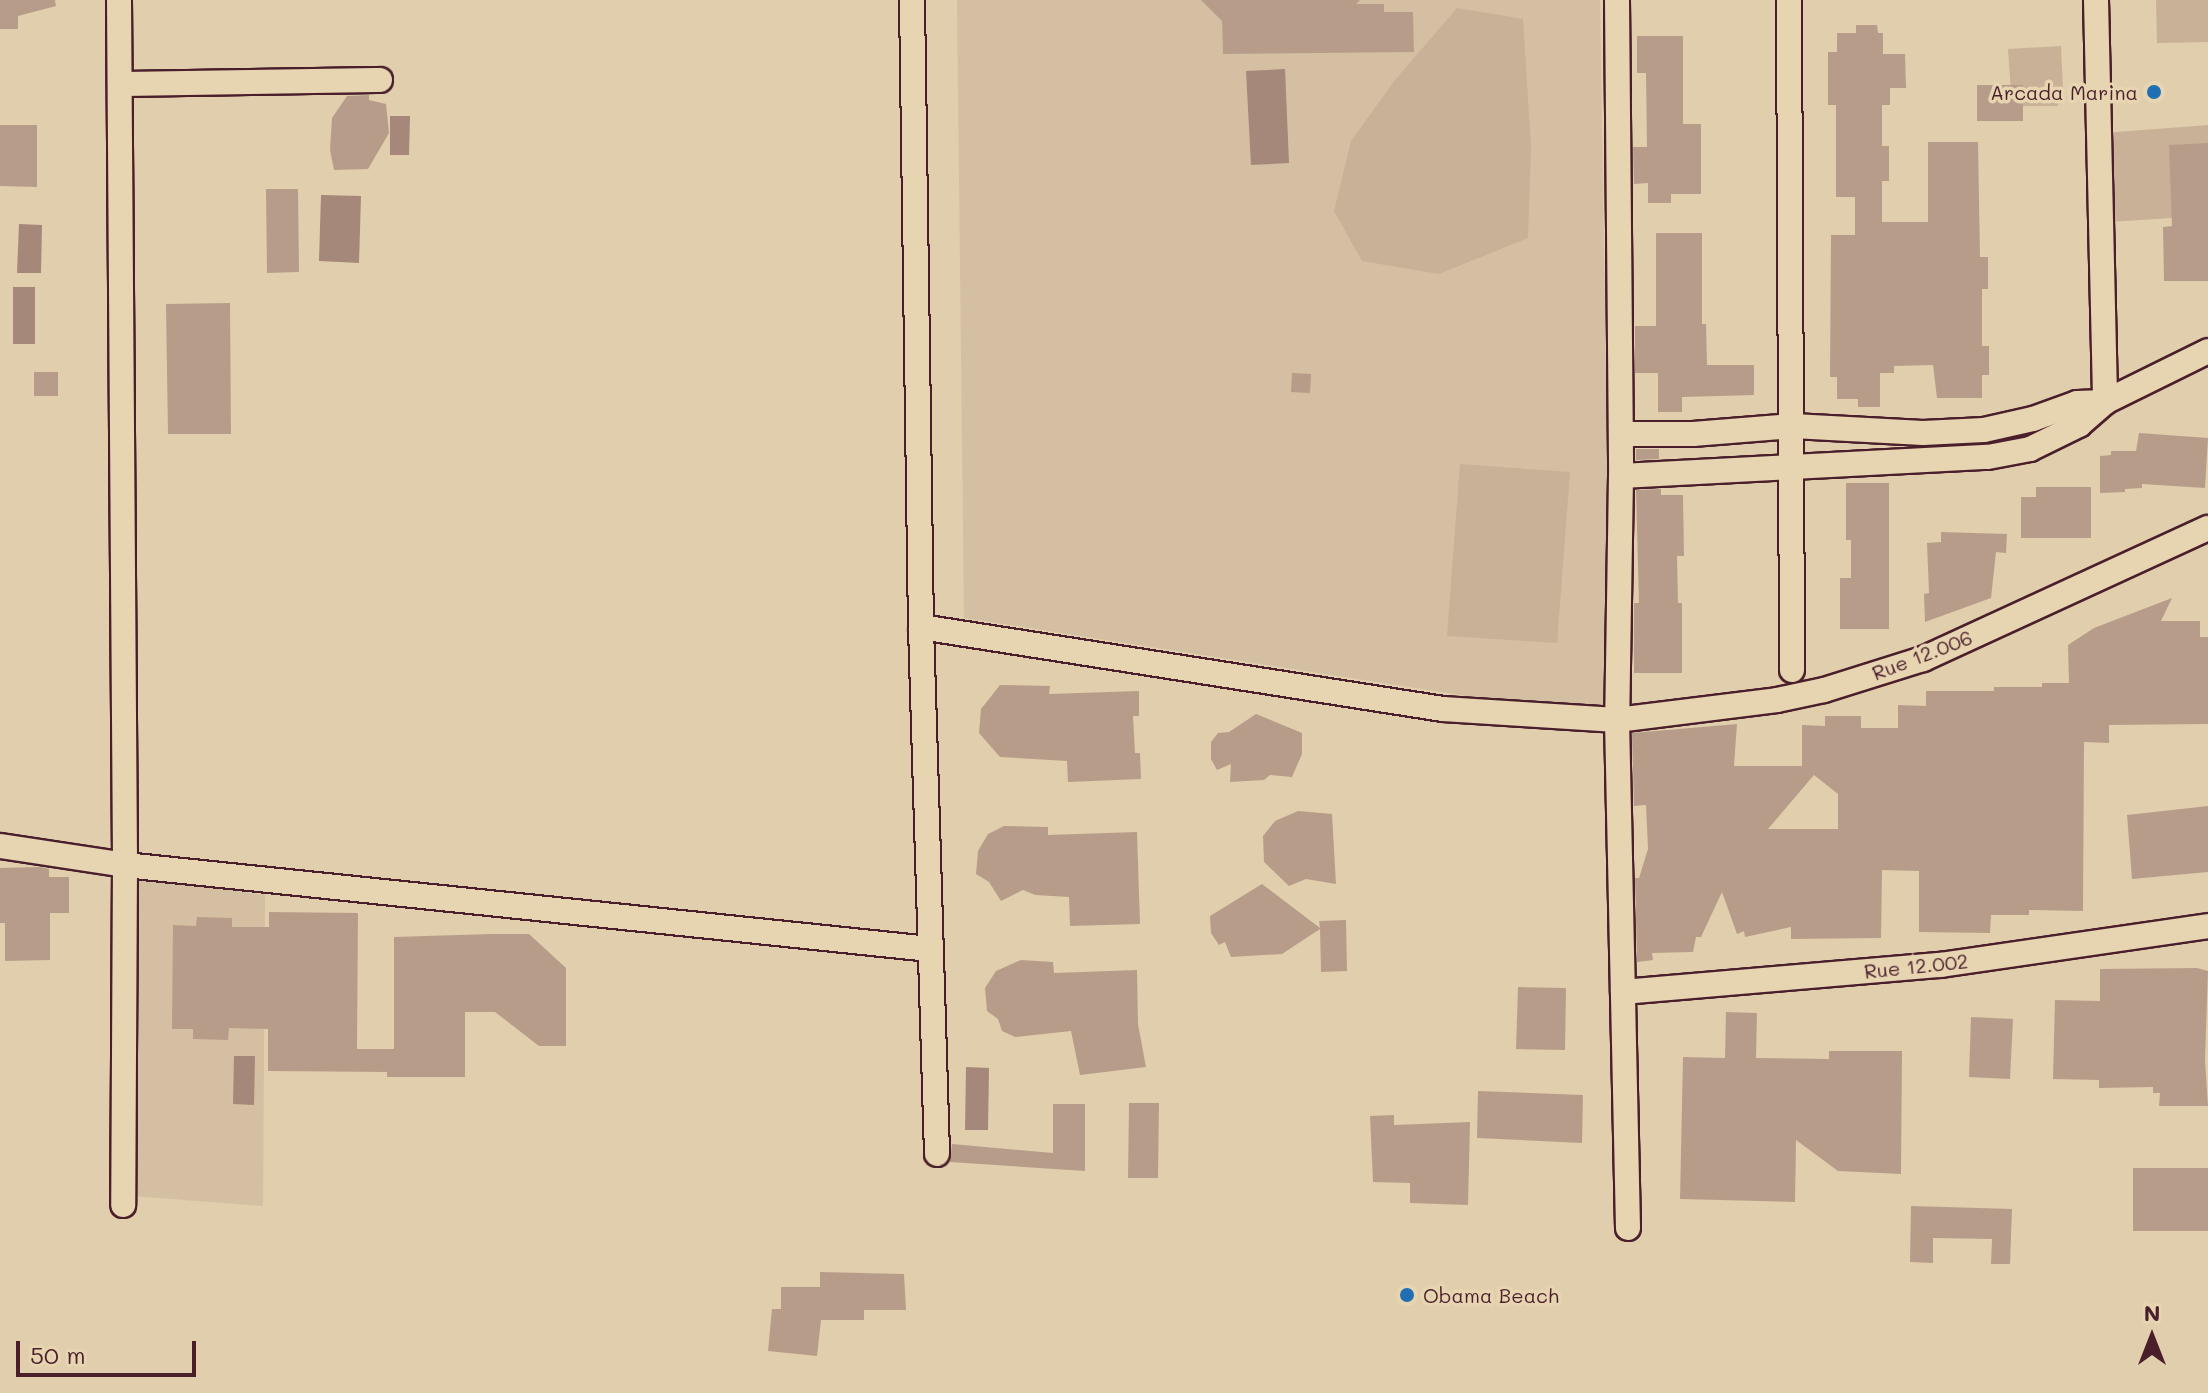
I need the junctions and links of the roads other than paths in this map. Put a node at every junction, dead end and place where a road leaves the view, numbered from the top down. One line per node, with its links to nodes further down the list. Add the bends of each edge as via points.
1 (119, 0): 7 (street)
2 (912, 0): 15 (street)
3 (1617, 0): 11 (street)
4 (1789, 0): 10 (street)
5 (2096, 0): 9 (street)
6 (380, 80): 7 (street)
7 (120, 84): 19 (street)
8 (2208, 351): 9 (street)
9 (2105, 402): 10 (street, via 2077,403 1984,430 1923,433); 12 (street, via 2079,425 2030,449 1988,457)
10 (1793, 426): 11 (street); 12 (street)
11 (1621, 434): 13 (street)
12 (1793, 467): 13 (street); 16 (street)
13 (1621, 476): 17 (street)
14 (2208, 528): 17 (street, Rue 12.006, via 1923,659 1777,700)
15 (921, 627): 17 (street, Rue 12.006, via 1443,709); 21 (street)
16 (1792, 670)
17 (1617, 720): 22 (street)
18 (0, 846): 19 (street)
19 (125, 865): 21 (street); 24 (street)
20 (2208, 926): 22 (street, Rue 12.002, via 1941,965)
21 (930, 949): 23 (street)
22 (1623, 992): 25 (street)
23 (937, 1154)
24 (123, 1205)
25 (1628, 1228)

